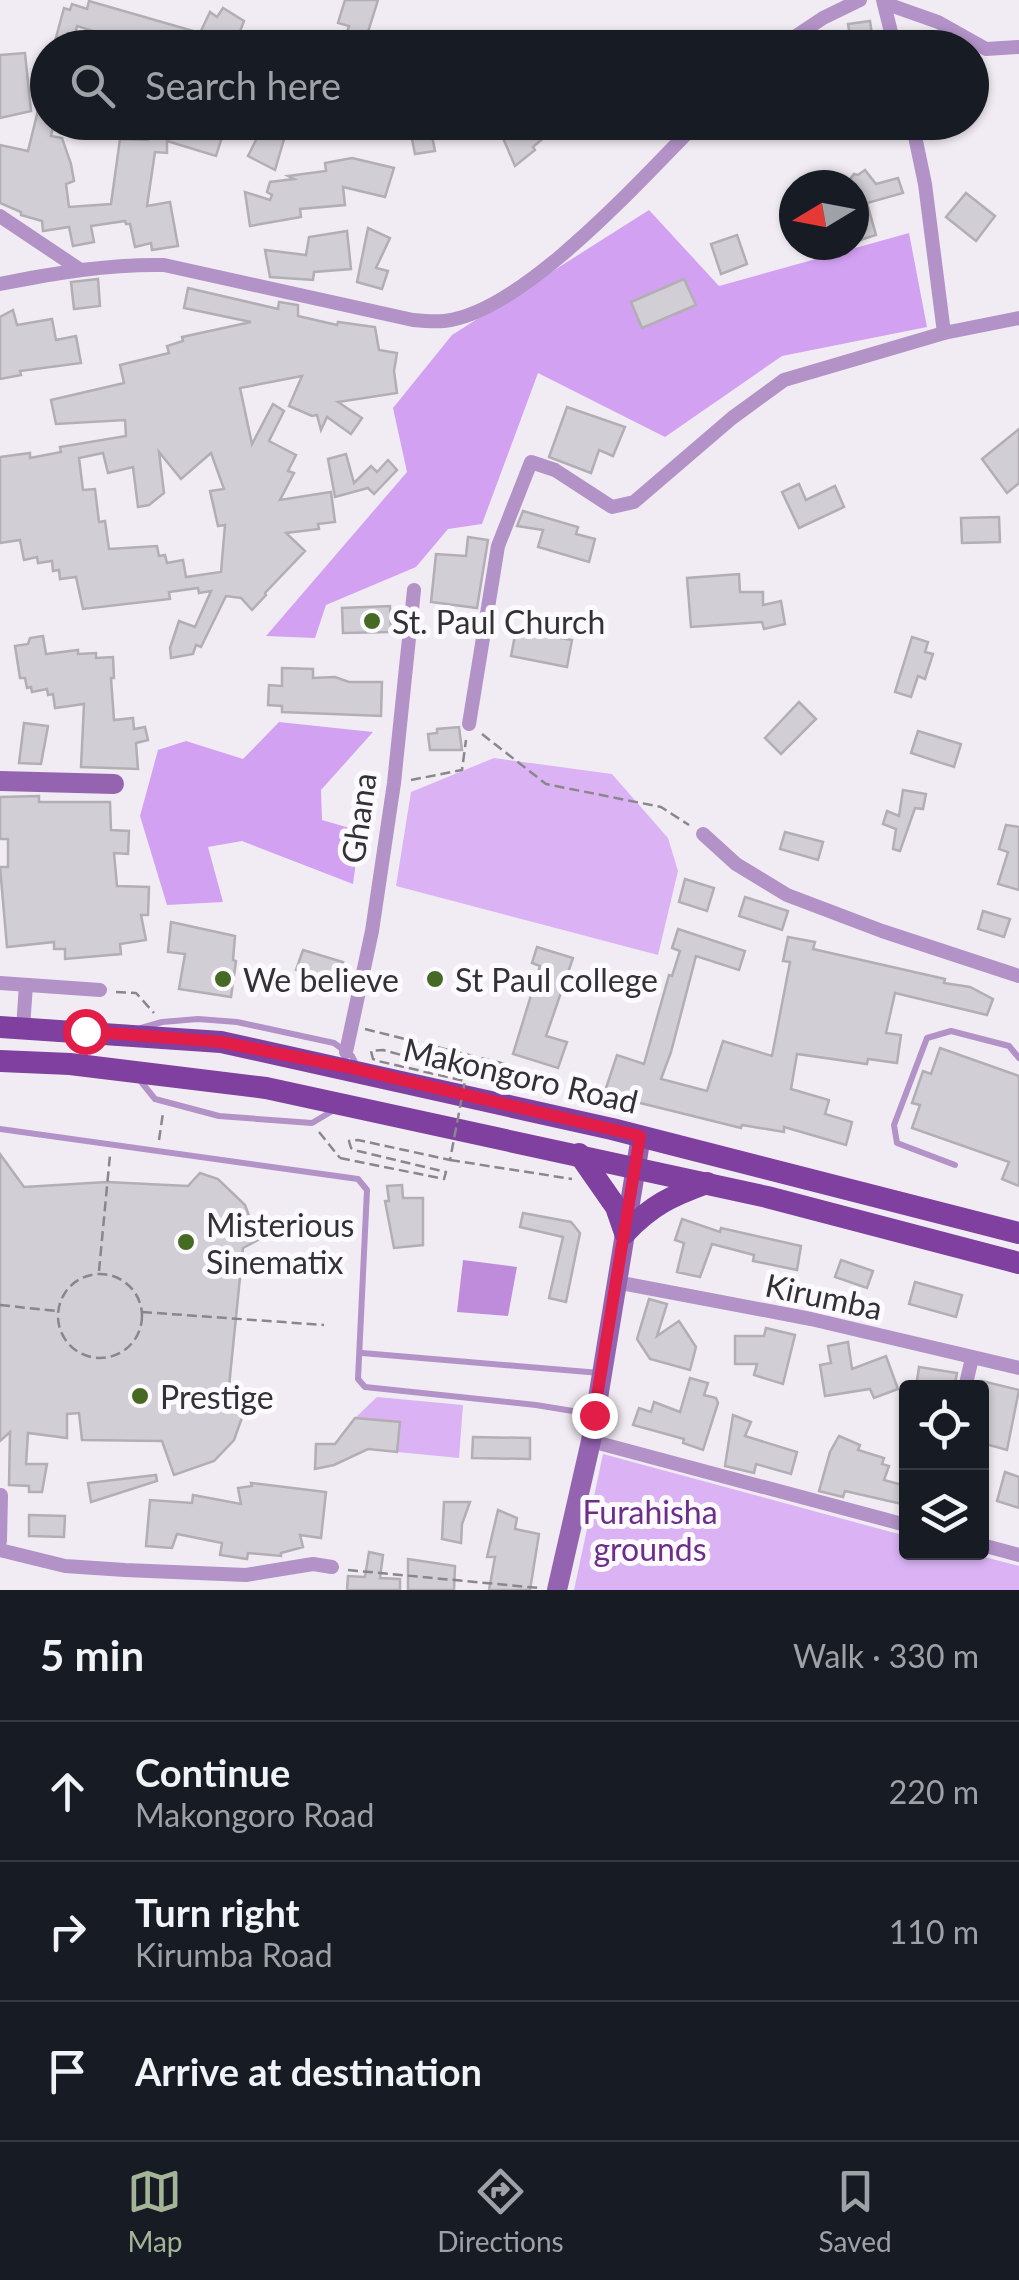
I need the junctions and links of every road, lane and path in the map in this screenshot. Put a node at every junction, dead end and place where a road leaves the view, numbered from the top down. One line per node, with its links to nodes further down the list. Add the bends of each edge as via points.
1 (860, 0): 3 (street)
2 (884, 2): 4 (street); 5 (street)
3 (804, 30)
4 (891, 30)
5 (951, 30)
6 (1019, 48): 7 (street)
7 (989, 49)
8 (680, 140): 11 (street, via 583,238 529,280 486,307 446,321 412,320 164,265)
9 (916, 140): 14 (street)
10 (0, 216): 11 (street)
11 (79, 269): 12 (street)
12 (0, 284)
13 (1019, 318): 14 (street)
14 (944, 333): 16 (street, via 784,380 634,502 612,507 531,462 498,546)
15 (414, 590): 18 (street, Ghana)
16 (468, 724): 18 (path, via 462,770); 20 (path, via 546,784 661,806)
17 (0, 781): 19 (main road)
18 (394, 783): 26 (street, Ghana)
19 (114, 784)
20 (703, 834): 21 (street, via 787,895)
21 (1019, 976)
22 (0, 982): 23 (street)
23 (26, 984): 24 (street); 27 (street)
24 (100, 990): 25 (path, via 136,993)
25 (162, 1022): 28 (lane); 30 (lane, via 237,1022 334,1043)
26 (351, 1026): 30 (street, Ghana); 41 (path, bridge, via 505,1064 500,1082 371,1051 378,1061 465,1080)
27 (12, 1027): 28 (main road, Makongoro Road)
28 (120, 1033): 30 (main road, Makongoro Road)
29 (1019, 1058): 42 (lane, via 1009,1046 951,1031 928,1038 894,1125 897,1143)
30 (353, 1061): 37 (main road, Makongoro Road)
31 (0, 1062): 32 (main road, Makongoro Road)
32 (132, 1070): 33 (lane); 34 (main road, Makongoro Road)
33 (164, 1102): 35 (lane, via 219,1116); 39 (path)
34 (344, 1104): 35 (lane); 40 (main road, Makongoro Road)
35 (312, 1122): 41 (path, bridge, via 340,1158 444,1179 446,1172 351,1148 352,1139)
36 (0, 1129): 38 (lane)
37 (640, 1136): 43 (main road); 47 (main road, Makongoro Road)
38 (111, 1143): 39 (lane); 49 (path)
39 (158, 1150): 55 (lane, via 358,1179 365,1186)
40 (579, 1154): 43 (main road, Makongoro Road); 44 (main road)
41 (450, 1160): 44 (path)
42 (954, 1165)
43 (635, 1166): 45 (main road, Makongoro Road); 46 (main road)
44 (601, 1183): 46 (main road)
45 (707, 1183): 46 (main road, via 649,1209); 48 (main road, Makongoro Road)
46 (625, 1233): 50 (main road)
47 (1019, 1233)
48 (1019, 1263)
49 (99, 1274): 52 (path, via 68,1286); 53 (path, via 130,1286)
50 (616, 1282): 56 (street, Kirumba); 58 (main road)
51 (0, 1305): 52 (path)
52 (58, 1311): 53 (path, via 62,1337 98,1359 126,1351 136,1340)
53 (142, 1312): 54 (path)
54 (324, 1325)
55 (362, 1353): 58 (lane); 60 (lane, via 358,1379 365,1387)
56 (972, 1358): 57 (street, Kirumba); 59 (street)
57 (1019, 1368)
58 (600, 1373): 60 (main road)
59 (967, 1380)
60 (594, 1415): 61 (main road)
61 (591, 1441): 63 (street); 69 (main road)
62 (1, 1495): 64 (street)
63 (899, 1523)
64 (0, 1541)
65 (989, 1547): 67 (street)
66 (0, 1550): 68 (street, via 66,1566 125,1570 246,1575)
67 (1019, 1555)
68 (332, 1567): 69 (path)
69 (557, 1590)

